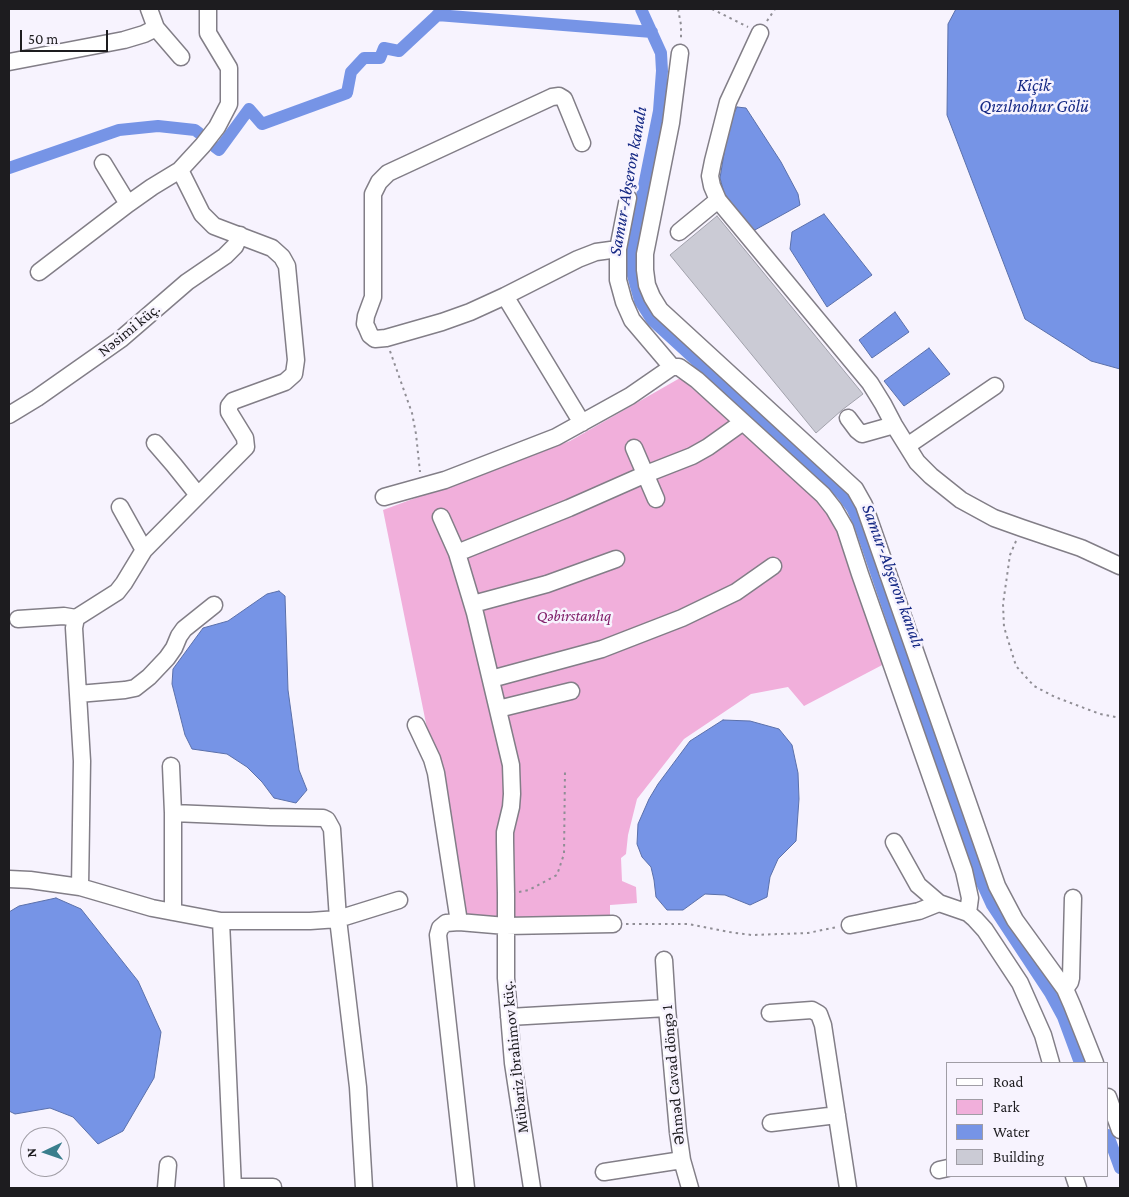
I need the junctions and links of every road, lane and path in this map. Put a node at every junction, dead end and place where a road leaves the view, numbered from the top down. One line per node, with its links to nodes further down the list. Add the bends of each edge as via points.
1 (149, 9): 5 (street)
2 (208, 9): 12 (street, via 208,33 229,68 229,104 217,127)
3 (678, 9): 7 (path)
4 (712, 9): 6 (path)
5 (156, 28): 8 (street); 9 (street, via 124,40)
6 (760, 33): 14 (street, via 728,102 713,161 710,176)
7 (680, 53): 74 (street, via 671,123 644,254 647,285 660,310 855,489 864,504 997,886 1015,920)
8 (181, 58)
9 (9, 62)
10 (582, 143): 21 (street, via 564,99 552,97 388,173 373,194 373,297 365,324 375,339)
11 (102, 162): 15 (street)
12 (180, 170): 15 (street); 17 (street, via 202,214 214,226)
13 (628, 198): 18 (street)
14 (718, 200): 16 (street); 28 (street, via 870,383)
15 (128, 204): 19 (street)
16 (679, 232)
17 (240, 235): 24 (street, Nəsimi küç., via 225,256 187,282 121,339); 34 (street, via 272,248 287,266 296,360 294,374 285,382 233,401 229,406 229,412 245,438 246,448)
18 (618, 249): 20 (street, via 578,259); 22 (street, via 618,280 632,320)
19 (39, 272)
20 (505, 296): 21 (street, via 451,319); 27 (street)
21 (386, 338): 33 (path, via 412,413)
22 (672, 367): 26 (street, via 679,366 686,371); 27 (street)
23 (995, 386): 30 (street)
24 (9, 415)
25 (848, 418): 28 (street, via 862,434)
26 (743, 422): 32 (street, via 692,456); 66 (street, via 822,495 846,528 964,871 970,898)
27 (582, 423): 33 (street, via 485,466)
28 (894, 425): 30 (street)
29 (155, 443): 34 (street)
30 (907, 446): 39 (street, via 931,476 961,500 994,518)
31 (634, 448): 32 (street)
32 (646, 474): 36 (street); 41 (street)
33 (422, 487): 35 (street)
34 (198, 496): 40 (street)
35 (384, 497)
36 (656, 499)
37 (120, 506): 40 (street)
38 (441, 517): 41 (street, Mübariz İbrahimov küç.)
39 (1022, 528): 44 (street, via 1081,548); 53 (path, via 1010,555 1003,604 1004,627 1016,666 1034,686 1055,697)
40 (144, 550): 47 (street, via 117,592)
41 (457, 553): 45 (street, Mübariz İbrahimov küç.)
42 (616, 559): 45 (street, via 547,584)
43 (773, 566): 49 (street, via 736,592 673,622 602,649)
44 (1120, 566)
45 (473, 604): 49 (street, Mübariz İbrahimov küç.)
46 (214, 605): 51 (street, via 184,628 167,658 135,688)
47 (76, 618): 48 (street); 51 (street)
48 (18, 619)
49 (491, 679): 52 (street, Mübariz İbrahimov küç.)
50 (571, 691): 52 (street)
51 (78, 694): 60 (street, via 82,761)
52 (498, 709): 61 (street, Mübariz İbrahimov küç., via 511,765 512,794 505,837)
53 (1120, 718)
54 (416, 725): 69 (street, via 436,773)
55 (171, 766): 57 (street)
56 (565, 770): 61 (path, via 564,854 557,875 529,890)
57 (173, 813): 65 (street); 67 (street, via 327,820 332,829)
58 (894, 842): 64 (street, via 918,886)
59 (9, 879): 60 (street)
60 (80, 887): 65 (street)
61 (506, 894): 72 (street, Mübariz İbrahimov küç.)
62 (1073, 898): 74 (street, via 1071,978)
63 (399, 900): 67 (street)
64 (939, 903): 66 (street); 71 (street, via 918,911)
65 (173, 912): 68 (street)
66 (968, 913): 78 (street, via 985,930 1020,982 1043,1035)
67 (338, 918): 68 (street); 90 (street, via 358,1087)
68 (221, 921): 89 (street)
69 (460, 922): 72 (street); 91 (street, via 446,923 438,935)
70 (613, 924): 71 (path, via 688,924 752,935 808,933); 72 (street)
71 (850, 925)
72 (506, 926): 77 (street, Mübariz İbrahimov küç.)
73 (664, 960): 75 (street, Əhməd Cavad döngə 1)
74 (1065, 989): 79 (street)
75 (667, 1008): 77 (street); 84 (street, Əhməd Cavad döngə 1)
76 (770, 1013): 81 (street, via 812,1010 819,1014)
77 (509, 1017): 92 (street, Mübariz İbrahimov küç., via 514,1073)
78 (1047, 1062)
79 (1095, 1062)
80 (1109, 1100): 83 (street)
81 (837, 1115): 82 (street); 94 (street)
82 (772, 1123)
83 (1120, 1130)
84 (682, 1160): 86 (street); 93 (street, Əhməd Cavad döngə 1)
85 (168, 1165): 88 (street)
86 (604, 1172)
87 (273, 1187): 89 (street)
88 (166, 1188)
89 (233, 1188)
90 (364, 1188)
91 (466, 1188)
92 (532, 1188)
93 (690, 1188)
94 (848, 1188)

